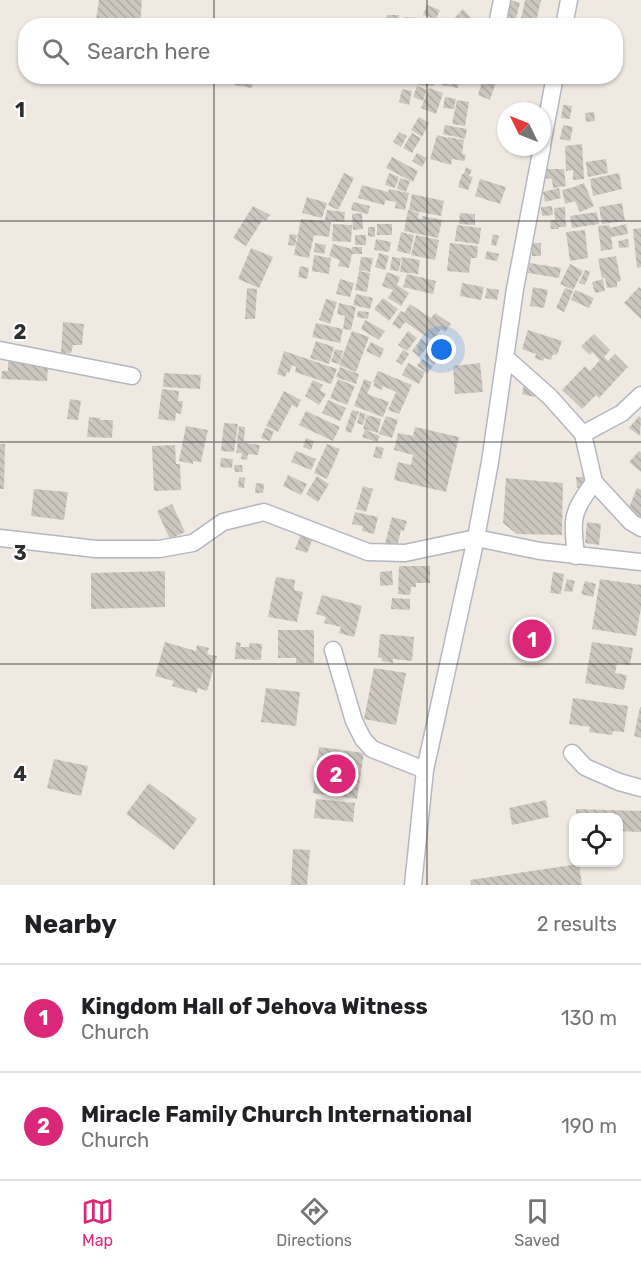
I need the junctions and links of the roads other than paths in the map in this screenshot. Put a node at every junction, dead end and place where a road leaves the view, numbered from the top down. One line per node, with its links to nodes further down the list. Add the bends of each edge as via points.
1 (502, 0): 3 (street)
2 (569, 0): 4 (street)
3 (498, 18)
4 (566, 18)
5 (554, 84): 6 (street)
6 (550, 102)
7 (540, 156): 9 (street)
8 (0, 350): 10 (street)
9 (506, 358): 12 (street, via 550,397); 16 (street)
10 (132, 376)
11 (641, 395): 12 (street, via 622,413)
12 (583, 434): 13 (street)
13 (594, 482): 14 (street); 17 (street, via 575,514)
14 (641, 528)
15 (0, 538): 16 (street, via 96,549 159,549 193,543 224,522 264,512 368,552 405,554)
16 (476, 538): 17 (street); 21 (street)
17 (576, 556): 18 (street)
18 (641, 562)
19 (333, 650): 21 (street, via 363,739 372,749)
20 (572, 753): 22 (street, via 585,767)
21 (425, 770): 23 (street)
22 (641, 788)
23 (413, 885)

